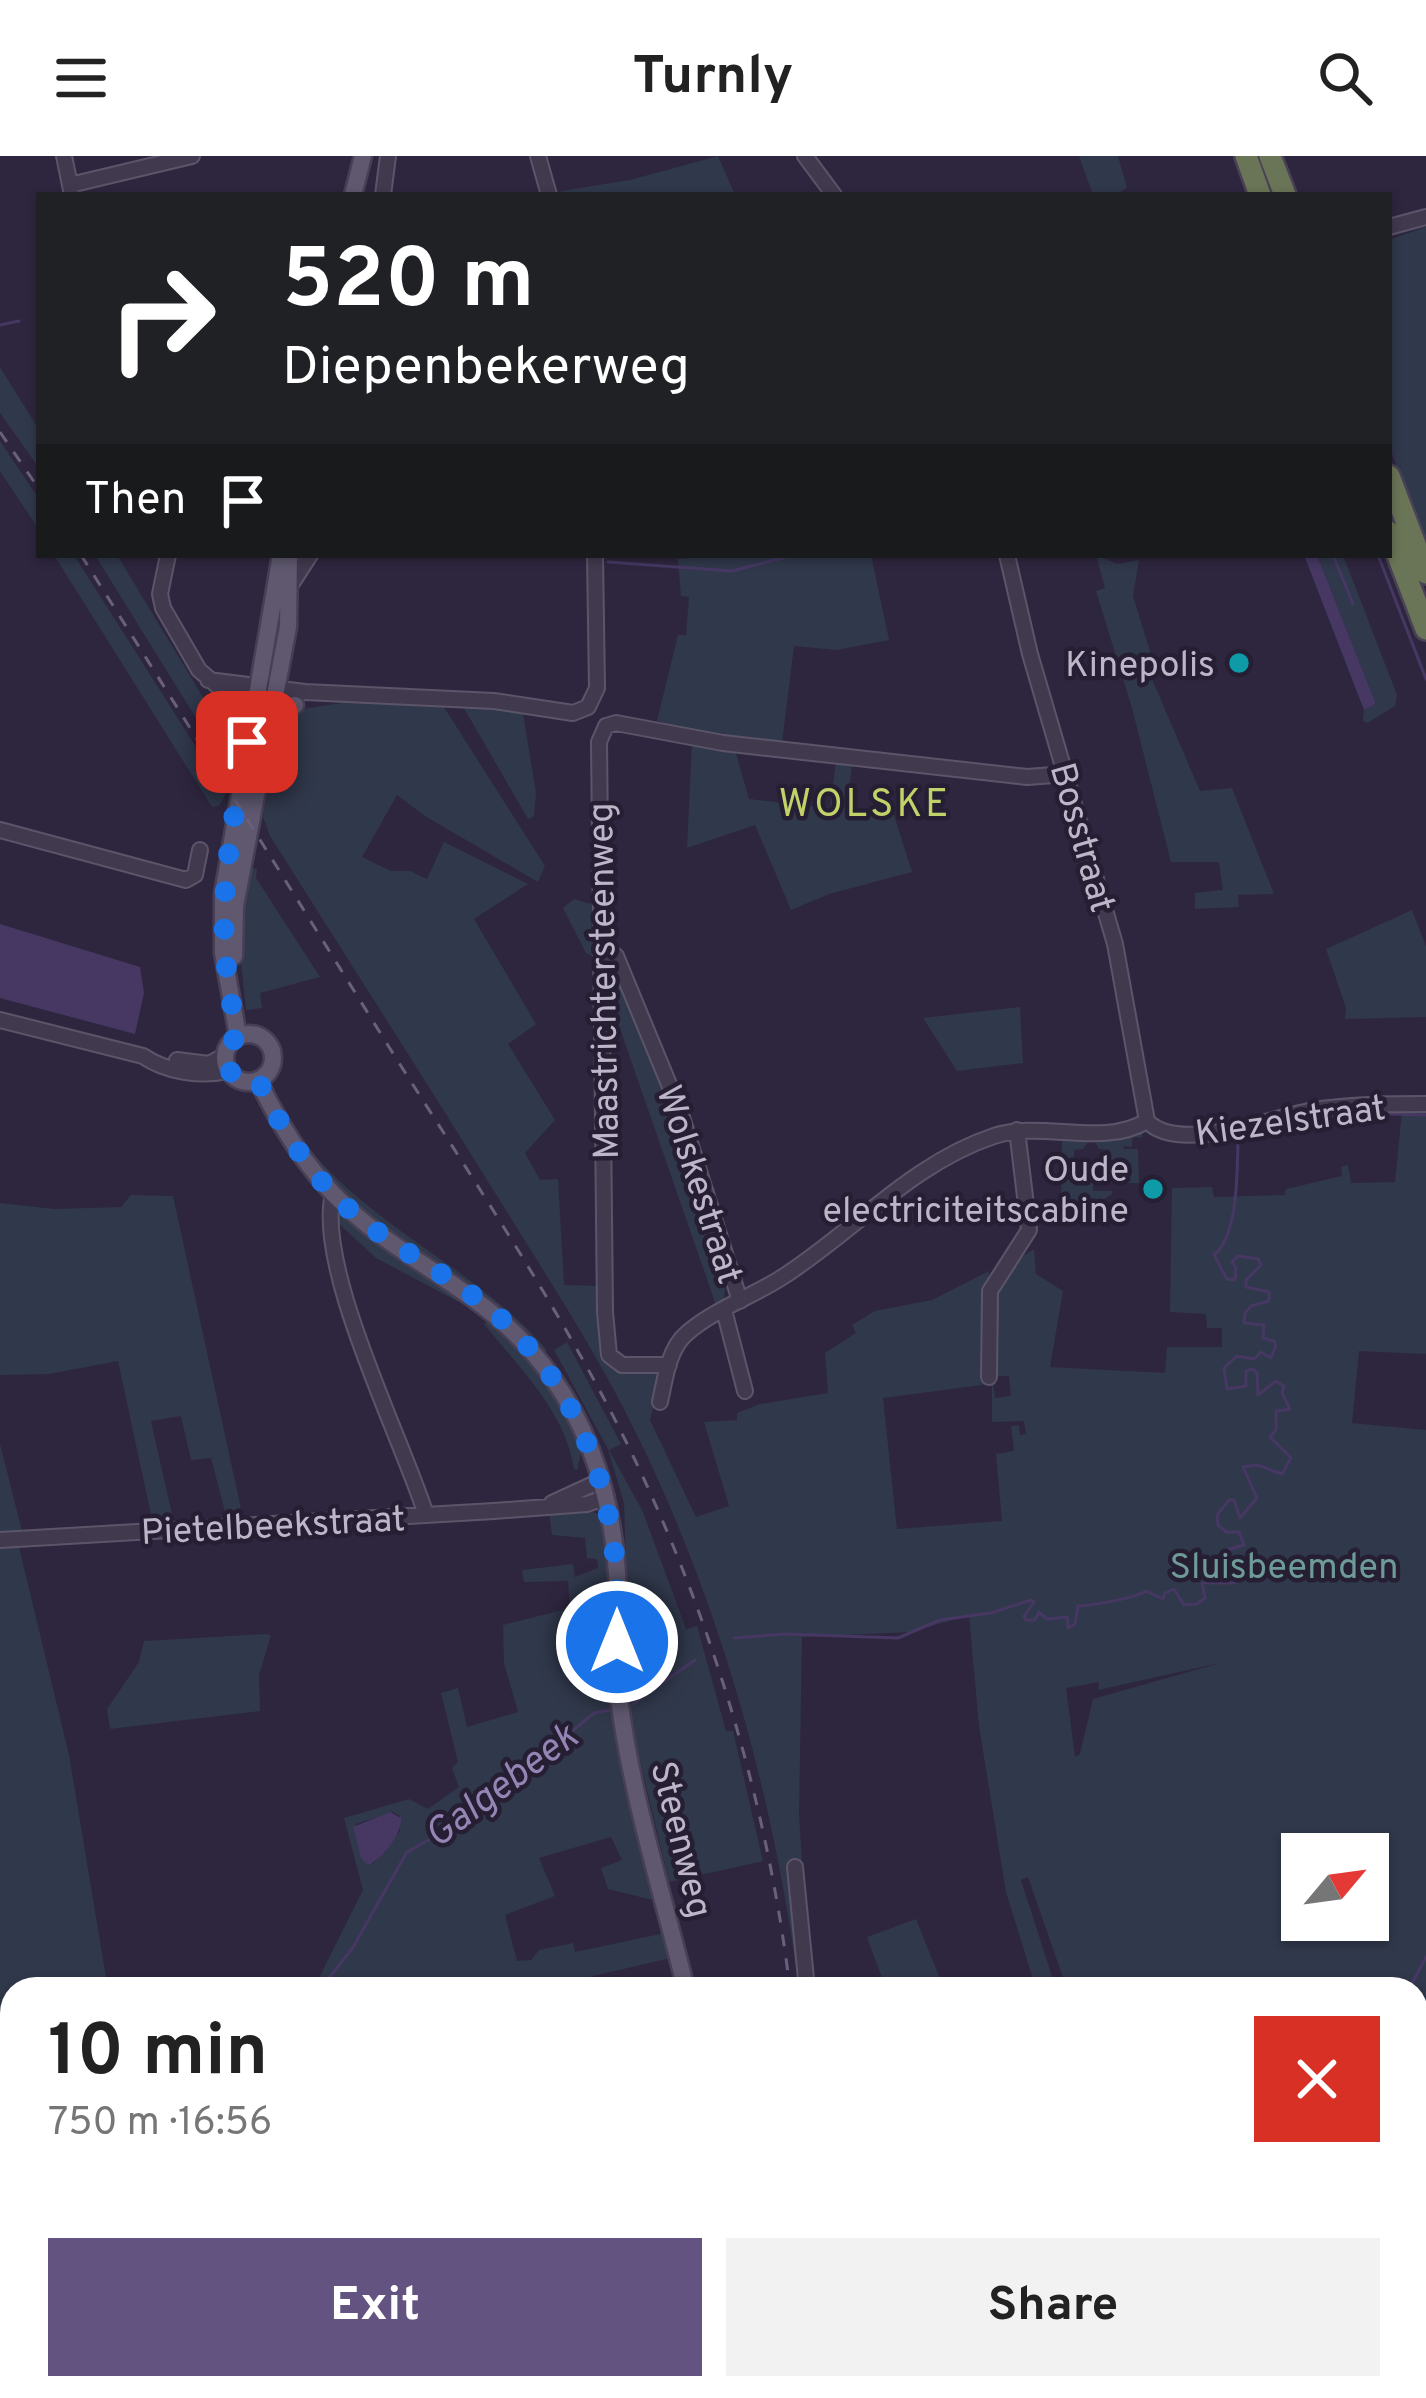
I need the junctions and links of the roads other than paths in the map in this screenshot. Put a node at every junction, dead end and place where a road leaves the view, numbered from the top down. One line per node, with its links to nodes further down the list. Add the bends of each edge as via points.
1 (64, 156): 9 (street)
2 (192, 156): 9 (street)
3 (358, 156): 10 (main road)
4 (388, 156): 11 (street)
5 (538, 156): 12 (street)
6 (805, 156): 13 (street)
7 (1246, 156): 14 (highway)
8 (1270, 156): 15 (highway)
9 (71, 190)
10 (352, 192)
11 (383, 192)
12 (548, 192)
13 (832, 192)
14 (1259, 192)
15 (1284, 192)
16 (1426, 217): 17 (street)
17 (1392, 228)
18 (1392, 484): 26 (highway)
19 (1392, 540): 28 (highway)
20 (167, 558): 29 (street, via 163,608 208,680)
21 (285, 558): 27 (main road)
22 (285, 558): 29 (main road)
23 (308, 558): 27 (street)
24 (595, 558): 32 (street, via 597,688)
25 (1008, 558): 35 (street, Bosstraat)
26 (1426, 573)
27 (290, 586): 29 (main road, via 288,627)
28 (1426, 629)
29 (266, 692): 30 (street); 31 (street); 34 (main road); 40 (main road, via 223,893 223,952)
30 (359, 696): 31 (street); 32 (street, via 573,713)
31 (295, 705): 34 (main road)
32 (588, 707): 33 (street)
33 (606, 727): 35 (street, via 1027,777); 38 (street, Maastrichtersteenweg, via 599,742)
34 (266, 732): 40 (main road, via 235,905)
35 (1067, 774): 44 (street, Bosstraat, via 1115,944)
36 (0, 830): 37 (street, via 186,880)
37 (200, 850)
38 (602, 947): 47 (street, Wolskestraat, via 616,956 680,1111); 49 (street, Maastrichtersteenweg, via 609,1354 622,1365)
39 (0, 1020): 41 (street, via 143,1056)
40 (243, 1035): 41 (main road, via 230,1042); 42 (main road, via 264,1039 273,1055)
41 (226, 1064): 42 (main road, via 241,1081)
42 (258, 1080): 46 (main road, Steenweg, via 287,1136)
43 (1426, 1104): 44 (street, Kiezelstraat, via 1317,1109 1191,1134 1161,1132)
44 (1147, 1121): 45 (street, Kiezelstraat, via 1122,1132)
45 (1017, 1130): 47 (street, Kiezelstraat, via 934,1166); 50 (street, via 1029,1230 990,1291)
46 (333, 1194): 53 (main road, Steenweg, via 517,1334 570,1406); 54 (street, via 330,1225 345,1294)
47 (740, 1301): 48 (street, Wolskestraat)
48 (724, 1310): 49 (street, Wolskestraat, via 681,1339); 51 (street)
49 (669, 1365): 52 (street, Wolskestraat)
50 (989, 1377)
51 (745, 1391)
52 (660, 1402)
53 (604, 1488): 54 (street, Pietelbeekstraat, via 587,1504); 57 (main road, Steenweg, via 620,1703)
54 (427, 1515): 55 (street, Pietelbeekstraat)
55 (0, 1540)
56 (795, 1867): 58 (street)
57 (683, 1977)
58 (806, 1977)

